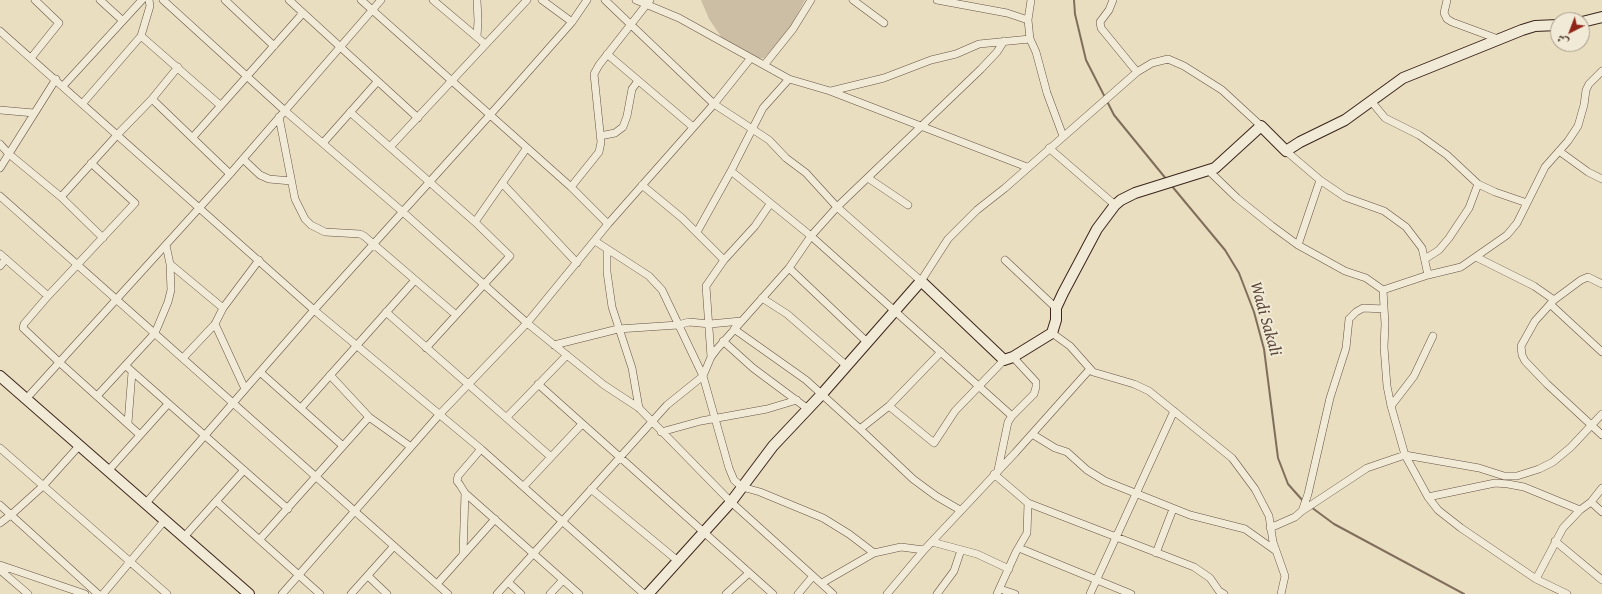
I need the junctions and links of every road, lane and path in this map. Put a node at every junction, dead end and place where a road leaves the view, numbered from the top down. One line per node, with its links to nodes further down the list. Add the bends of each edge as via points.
1 (35, 0): 44 (street, via 59,23)
2 (100, 0): 27 (street)
3 (142, 0): 27 (street)
4 (149, 0): 35 (street, via 150,6)
5 (163, 0): 50 (street)
6 (289, 0): 25 (street)
7 (361, 0): 24 (street)
8 (381, 0): 24 (street)
9 (433, 0): 36 (street)
10 (477, 0): 36 (street)
11 (526, 0): 40 (street)
12 (542, 0): 30 (street)
13 (588, 0): 30 (street)
14 (604, 0): 33 (street)
15 (636, 0): 23 (street)
16 (811, 0): 46 (street, via 793,29)
17 (853, 0): 31 (street)
18 (937, 0): 28 (street, via 1007,13)
19 (1031, 0): 28 (street)
20 (1113, 0): 49 (street, via 1100,22 1101,28)
21 (1447, 0): 38 (street, via 1444,13 1447,19)
22 (230, 2): 41 (street)
23 (648, 2): 33 (street); 45 (street)
24 (372, 10): 42 (street); 55 (street)
25 (303, 13): 41 (street); 42 (street)
26 (1602, 17): 29 (street)
27 (122, 20): 56 (street)
28 (1028, 20): 37 (street)
29 (1590, 20)
30 (572, 22): 67 (street)
31 (884, 23)
32 (1550, 25): 38 (street, via 1535,26)
33 (630, 26): 43 (street); 61 (street)
34 (0, 30): 44 (street)
35 (141, 36): 47 (street); 60 (street)
36 (477, 37): 40 (street)
37 (1030, 39): 39 (street); 76 (street)
38 (1498, 39): 59 (street, via 1403,78)
39 (1004, 41): 57 (street, via 975,45 884,78); 70 (street, via 981,69)
40 (485, 44): 55 (street)
41 (274, 46): 50 (street)
42 (340, 47): 54 (street); 64 (street)
43 (607, 54): 53 (street); 75 (street, via 594,74)
44 (31, 58): 51 (street)
45 (750, 58): 46 (street); 61 (street)
46 (765, 64): 52 (street)
47 (178, 67): 58 (street); 62 (street)
48 (1602, 71): 84 (street, via 1589,84 1578,126)
49 (1137, 72): 71 (street, via 1152,63 1168,59 1215,85); 76 (street)
50 (247, 76): 62 (street); 64 (street)
51 (56, 79): 56 (street); 66 (street)
52 (789, 79): 57 (street); 73 (street, via 763,108)
53 (638, 81): 72 (street); 75 (street, via 632,89 623,127 615,133)
54 (377, 82): 65 (street); 69 (street)
55 (451, 82): 67 (street); 69 (street)
56 (63, 86): 60 (street)
57 (830, 91): 70 (street)
58 (152, 99): 74 (street); 77 (street)
59 (1371, 101): 83 (street, via 1345,120); 99 (street, via 1385,118 1419,135 1447,155)
60 (83, 103): 74 (street)
61 (714, 104): 72 (street); 73 (street)
62 (220, 105): 77 (street)
63 (0, 110): 66 (street)
64 (284, 110): 68 (street); 78 (street)
65 (350, 112): 78 (street); 80 (street)
66 (34, 113): 85 (street)
67 (489, 116): 82 (street); 97 (street)
68 (279, 117): 86 (street); 96 (street)
69 (418, 118): 80 (street)
70 (920, 126): 88 (street); 93 (street)
71 (1261, 126): 83 (street); 90 (street, via 1225,161)
72 (693, 127): 100 (street)
73 (753, 130): 91 (street, via 741,148); 109 (street, via 769,140)
74 (118, 134): 87 (street); 108 (street)
75 (600, 136): 101 (street, via 600,152)
76 (1063, 136): 81 (street)
77 (193, 137): 92 (street)
78 (323, 143): 110 (street)
79 (0, 144): 85 (street)
80 (390, 148): 97 (street)
81 (1049, 148): 88 (street); 107 (street)
82 (526, 149): 98 (street); 101 (street)
83 (1286, 151): 95 (street)
84 (1559, 151): 94 (street); 104 (street, via 1545,167)
85 (9, 154): 89 (street); 103 (street)
86 (243, 159): 92 (street); 96 (street, via 253,170 269,179)
87 (91, 163): 103 (street); 115 (street, via 135,204)
88 (1027, 167): 135 (street, via 948,239)
89 (0, 168)
90 (1208, 170): 107 (street, via 1135,193); 119 (street, via 1243,203)
91 (731, 172): 105 (street); 113 (street)
92 (230, 174): 108 (street)
93 (868, 178): 106 (street); 109 (street)
94 (1602, 179)
95 (1320, 180): 119 (street); 127 (street, via 1345,197 1394,217 1414,235 1422,248)
96 (291, 181): 117 (street, via 299,210 311,226 325,232 360,234)
97 (430, 183): 110 (street); 111 (street)
98 (502, 183): 111 (street); 128 (street)
99 (1478, 184): 104 (street); 127 (street, via 1469,208 1449,238 1439,250)
100 (642, 185): 112 (street); 113 (street)
101 (571, 187): 112 (street)
102 (0, 196): 130 (street)
103 (61, 197): 115 (street)
104 (1527, 203): 122 (street, via 1517,223 1507,235)
105 (770, 204): 114 (street); 125 (street, via 756,226)
106 (908, 205)
107 (1115, 205): 144 (street, via 1097,230)
108 (200, 207): 118 (street); 124 (street)
109 (837, 207): 114 (street); 135 (street)
110 (404, 213): 117 (street); 137 (street)
111 (476, 222): 137 (street, via 510,256)
112 (608, 224): 116 (street)
113 (697, 232): 125 (street)
114 (811, 236): 132 (street); 147 (street)
115 (103, 238): 130 (street)
116 (595, 241): 120 (street); 128 (street)
117 (374, 244): 134 (street); 146 (street)
118 (166, 245): 129 (street); 141 (street)
119 (1298, 245): 138 (street, via 1345,271 1366,278)
120 (607, 250): 154 (street, via 656,282); 155 (street, via 610,296)
121 (0, 254): 123 (street)
122 (1476, 257): 133 (street, via 1461,268); 142 (street, via 1534,286)
123 (6, 259): 131 (street); 139 (street)
124 (259, 260): 143 (street); 146 (street)
125 (724, 260): 153 (street, via 706,286)
126 (1005, 260): 144 (street)
127 (1425, 260): 133 (street)
128 (577, 263): 151 (street)
129 (170, 264): 143 (street); 157 (street, via 171,290)
130 (77, 265): 139 (street); 141 (street)
131 (0, 266)
132 (788, 268): 140 (street); 161 (street)
133 (1428, 275): 138 (street)
134 (415, 280): 148 (street); 149 (street)
135 (921, 281): 147 (street); 170 (street)
136 (1602, 284): 142 (street, via 1588,277)
137 (485, 285): 149 (street); 151 (street)
138 (1383, 290): 145 (street)
139 (48, 296): 171 (street, via 23,328)
140 (762, 298): 150 (street); 173 (street, via 788,314)
141 (116, 300): 157 (street); 171 (street)
142 (1552, 302): 166 (street); 205 (street, via 1524,338 1521,346 1522,355 1547,384)
143 (223, 308): 152 (street)
144 (1056, 308): 158 (street)
145 (1384, 309): 191 (street, via 1384,347); 243 (street, via 1363,308 1350,319 1346,348 1330,398)
146 (314, 310): 163 (street); 176 (street)
147 (895, 311): 161 (street); 165 (street)
148 (386, 312): 163 (street); 164 (street)
149 (456, 315): 164 (street)
150 (741, 321): 153 (street); 156 (street)
151 (527, 323): 162 (street); 180 (street)
152 (215, 324): 169 (street); 183 (street)
153 (710, 324): 154 (street, via 689,322); 168 (street)
154 (678, 325): 155 (street); 179 (street)
155 (618, 329): 162 (street); 193 (street, via 632,368)
156 (734, 329): 160 (street); 184 (street)
157 (155, 333): 169 (street); 172 (street)
158 (1052, 333): 170 (street); 174 (street, via 1070,346)
159 (1433, 336): 191 (street, via 1414,376)
160 (723, 341): 168 (street); 187 (street, via 753,368)
161 (868, 342): 173 (street)
162 (554, 344): 167 (street)
163 (356, 346): 177 (street); 197 (street)
164 (426, 348): 180 (street)
165 (941, 352): 182 (street); 190 (street)
166 (1602, 352)
167 (567, 355): 181 (street); 193 (street, via 604,385)
168 (711, 357): 179 (street)
169 (183, 358): 188 (street)
170 (1008, 358): 182 (street); 198 (street, via 1036,382 1034,394)
171 (59, 362): 185 (street); 186 (street)
172 (126, 366): 175 (street); 185 (street)
173 (847, 366): 184 (street)
174 (1090, 369): 195 (street, via 1097,374 1129,382 1149,391); 208 (street)
175 (132, 372): 189 (street); 203 (street)
176 (260, 372): 183 (street); 192 (street)
177 (330, 375): 192 (street); 199 (street)
178 (0, 376): 186 (street)
179 (703, 376): 201 (street); 202 (street, via 675,398)
180 (469, 384): 197 (street); 200 (street)
181 (538, 384): 200 (street); 204 (street)
182 (978, 386): 190 (street, via 951,416 934,443); 198 (street)
183 (245, 389): 188 (street)
184 (822, 394): 194 (street); 206 (street)
185 (98, 396): 203 (street)
186 (26, 399): 212 (street)
187 (797, 400): 194 (street); 201 (street)
188 (234, 402): 211 (street); 223 (street)
189 (168, 404): 209 (street); 211 (street)
190 (890, 406): 206 (street)
191 (1391, 406): 217 (street)
192 (301, 408): 213 (street)
193 (639, 408): 202 (street)
194 (808, 409): 228 (street, via 761,461)
195 (1174, 411): 232 (street); 252 (street, via 1236,463 1265,508)
196 (1602, 414): 205 (street)
197 (440, 415): 214 (street); 216 (street)
198 (1012, 416): 222 (street, via 1006,429)
199 (369, 417): 213 (street); 214 (street)
200 (507, 417): 219 (street)
201 (715, 419): 207 (street); 228 (street, via 729,468 734,480)
202 (652, 422): 207 (street); 218 (street)
203 (128, 423): 209 (street)
204 (582, 424): 218 (street); 219 (street)
205 (1592, 424): 210 (street); 224 (street, via 1553,462 1517,476)
206 (860, 429): 242 (street, via 913,479)
207 (661, 432): 235 (street)
208 (1032, 434): 222 (street); 232 (street, via 1067,452 1095,475)
209 (140, 435): 220 (street)
210 (1602, 435)
211 (205, 436): 221 (street); 237 (street)
212 (79, 446): 220 (street); 226 (street)
213 (343, 446): 223 (street)
214 (411, 447): 245 (street)
215 (0, 448): 226 (street)
216 (482, 449): 227 (street); 231 (street, via 458,476 457,481)
217 (1405, 455): 224 (street, via 1479,468); 233 (street); 243 (street, via 1367,468)
218 (620, 456): 230 (street); 253 (street)
219 (551, 457): 227 (street)
220 (108, 470): 237 (street)
221 (244, 470): 234 (street); 240 (street)
222 (996, 472): 238 (street); 242 (street)
223 (316, 476): 240 (street); 245 (street)
224 (1504, 476): 225 (street)
225 (1508, 484): 233 (street, via 1495,483); 244 (street)
226 (43, 486): 247 (street); 268 (street)
227 (524, 486): 250 (street)
228 (742, 487): 235 (street); 265 (street, via 823,518)
229 (1602, 488): 236 (street)
230 (591, 489): 250 (street); 269 (street)
231 (465, 493): 248 (street); 267 (street)
232 (1134, 494): 241 (street); 254 (street)
233 (1428, 497): 278 (street, via 1438,510 1461,528)
234 (216, 501): 255 (street); 256 (street)
235 (731, 502): 253 (street); 276 (street)
236 (1591, 502): 244 (street); 246 (street)
237 (146, 503): 249 (street)
238 (1028, 503): 254 (street); 260 (street, via 1027,533)
239 (0, 505): 247 (street)
240 (288, 509): 256 (street)
241 (1173, 509): 263 (street, via 1245,529); 266 (street)
242 (960, 510): 257 (street)
243 (1302, 510): 252 (street, via 1289,521)
244 (1580, 510): 258 (street, via 1563,528)
245 (355, 511): 259 (street); 274 (street)
246 (1602, 512)
247 (12, 514): 251 (street); 289 (street)
248 (495, 519): 264 (street); 267 (street)
249 (165, 520): 255 (street); 268 (street)
250 (562, 520): 264 (street); 302 (street)
251 (0, 523)
252 (1270, 528): 263 (street)
253 (704, 533): 269 (street); 273 (street)
254 (1116, 536): 266 (street); 277 (street)
255 (184, 537): 292 (street)
256 (260, 539): 274 (street)
257 (932, 542): 261 (street); 262 (street)
258 (1555, 542): 278 (street); 280 (street)
259 (394, 546): 275 (street); 283 (street)
260 (1019, 548): 271 (street); 277 (street)
261 (924, 550): 265 (street, via 901,547); 308 (street)
262 (961, 550): 271 (street, via 977,554); 309 (street, via 954,571)
263 (1276, 551): 313 (street, via 1285,576)
264 (533, 553): 279 (street); 281 (street)
265 (874, 553): 282 (street)
266 (1156, 553): 286 (street, via 1194,567 1210,578)
267 (463, 554): 283 (street)
268 (130, 561): 290 (street); 291 (street)
269 (678, 562): 303 (street)
270 (0, 565): 284 (street)
271 (1009, 569): 285 (street)
272 (0, 570): 287 (street)
273 (749, 573): 304 (street); 305 (street)
274 (299, 575): 293 (street); 294 (street)
275 (368, 576): 295 (street); 296 (street)
276 (813, 576): 282 (street); 306 (street)
277 (1096, 579): 311 (street); 312 (street)
278 (1536, 579): 314 (street)
279 (563, 580): 300 (street); 301 (street)
280 (1602, 580)
281 (508, 582): 298 (street); 299 (street)
282 (822, 583): 307 (street)
283 (437, 584): 297 (street)
284 (64, 591): 288 (street, via 78,590)
285 (999, 591): 310 (street)
286 (1221, 593)
287 (28, 594)
288 (85, 594)
289 (98, 594)
290 (103, 594)
291 (167, 594)
292 (249, 594)
293 (282, 594)
294 (320, 594)
295 (351, 594)
296 (387, 594)
297 (448, 594)
298 (497, 594)
299 (521, 594)
300 (550, 594)
301 (579, 594)
302 (644, 594)
303 (648, 594)
304 (726, 594)
305 (772, 594)
306 (798, 594)
307 (833, 594)
308 (887, 594)
309 (937, 594)
310 (1015, 594)
311 (1090, 594)
312 (1131, 594)
313 (1281, 594)
314 (1567, 594)

